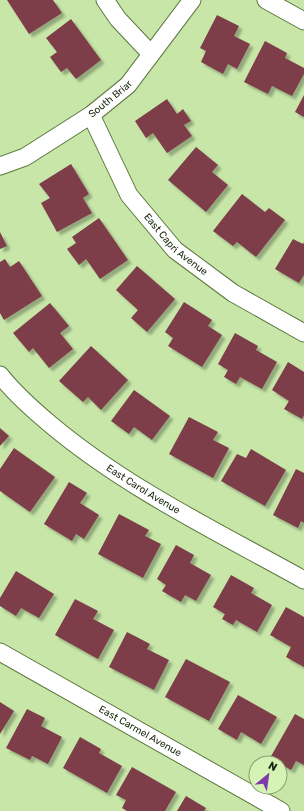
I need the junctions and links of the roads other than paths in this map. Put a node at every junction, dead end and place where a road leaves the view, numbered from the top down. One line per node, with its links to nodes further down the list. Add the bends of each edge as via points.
1 (105, 0): 5 (street, via 118,19)
2 (192, 0): 5 (street, South Briar)
3 (266, 0): 4 (street)
4 (304, 21)
5 (152, 54): 6 (street, South Briar, via 128,85)
6 (91, 115): 7 (street, South Briar, via 25,157); 8 (street, East Capri Avenue, via 129,195 176,250 233,293)
7 (0, 166)
8 (304, 333)
9 (0, 375): 10 (street, East Carol Avenue, via 15,394 74,444 144,491)
10 (304, 580)
11 (0, 652): 12 (street, East Carmel Avenue)
12 (281, 811)

